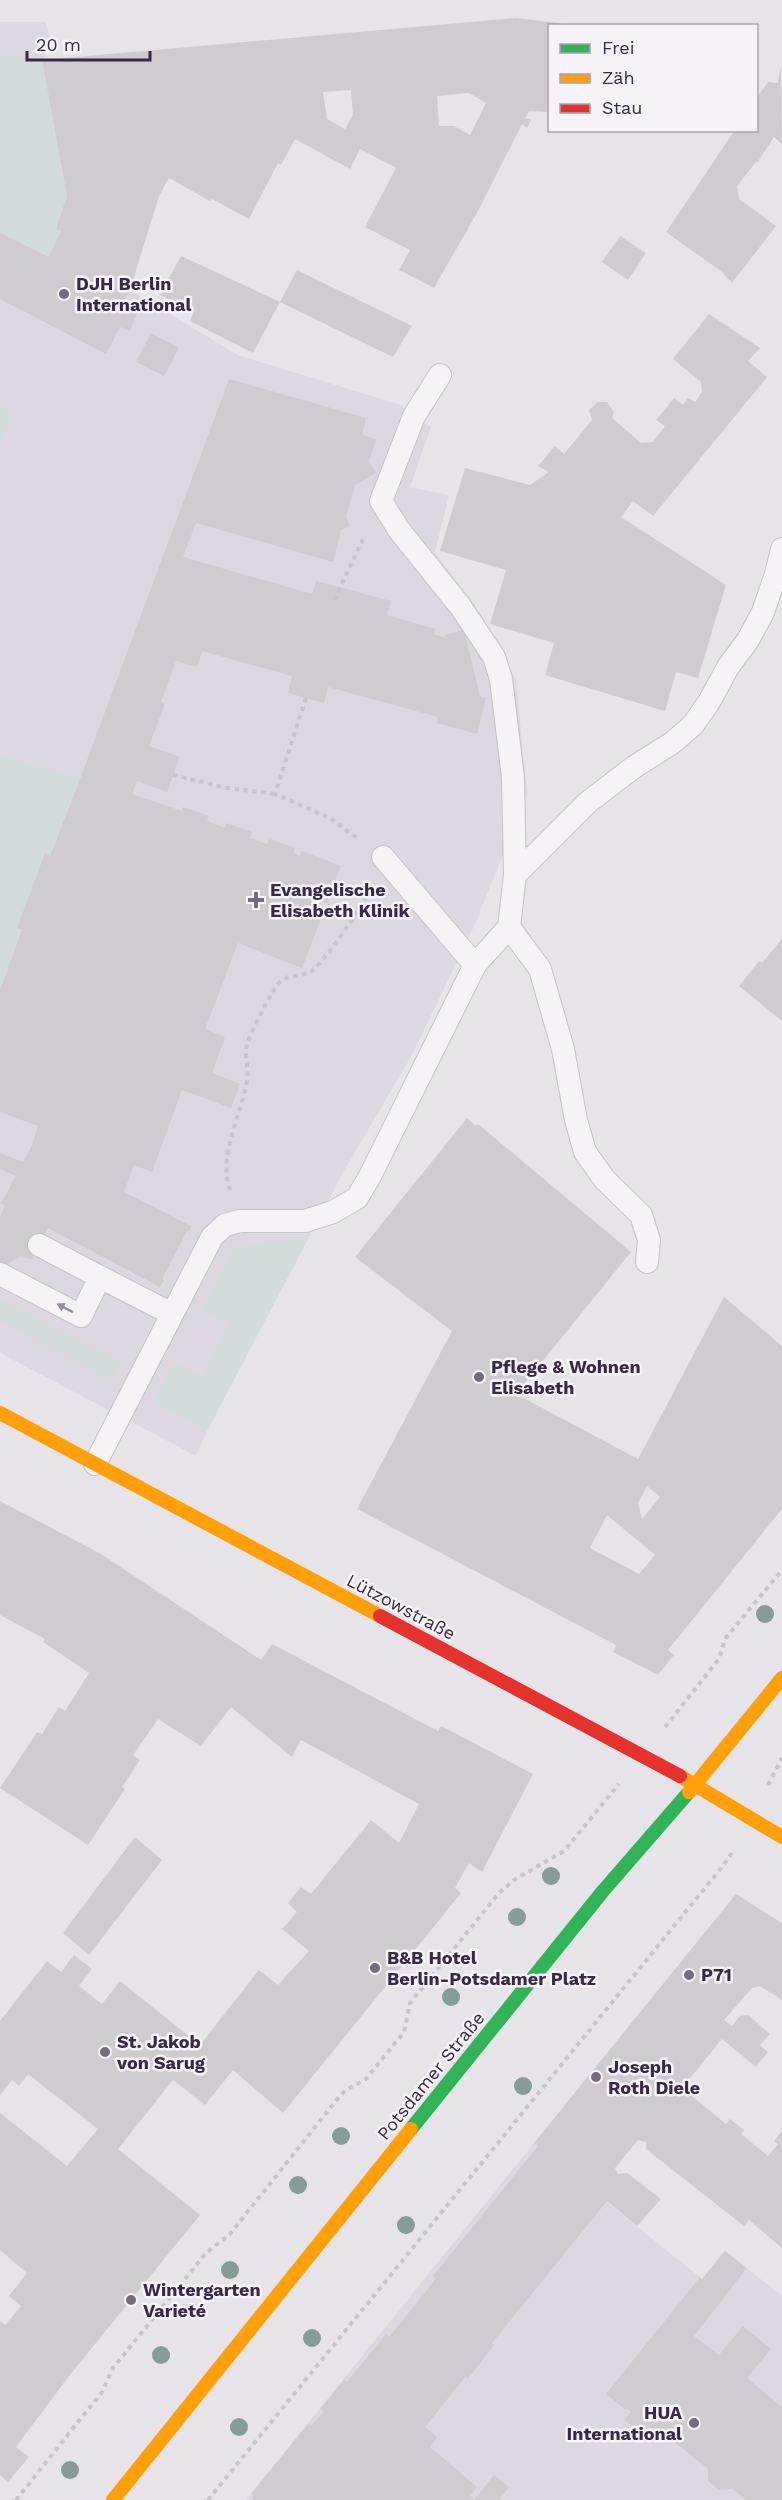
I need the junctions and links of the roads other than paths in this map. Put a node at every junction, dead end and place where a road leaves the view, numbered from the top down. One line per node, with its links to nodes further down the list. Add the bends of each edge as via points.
1 (440, 375): 4 (lane, via 414,416 381,501 494,657 501,679 513,778)
2 (782, 549): 4 (lane, via 763,612 693,725 587,803)
3 (383, 857): 6 (lane)
4 (515, 874): 5 (lane)
5 (509, 927): 6 (lane); 8 (lane, via 540,969 563,1049 585,1152 605,1180 641,1215 649,1240)
6 (475, 965): 11 (lane, via 357,1198 333,1212 305,1221 240,1221 225,1225 212,1237)
7 (39, 1245): 10 (lane)
8 (647, 1262)
9 (0, 1274): 10 (lane, one-way to 9, via 81,1316)
10 (100, 1277): 11 (lane)
11 (172, 1314): 13 (lane)
12 (0, 1413): 13 (main road, Lützowstraße)
13 (94, 1464): 15 (main road, Lützowstraße)
14 (782, 1678): 15 (main road, Potsdamer Straße)
15 (696, 1784): 16 (main road, Lützowstraße); 17 (main road, Potsdamer Straße, via 603,1891)
16 (782, 1838)
17 (112, 2500)

